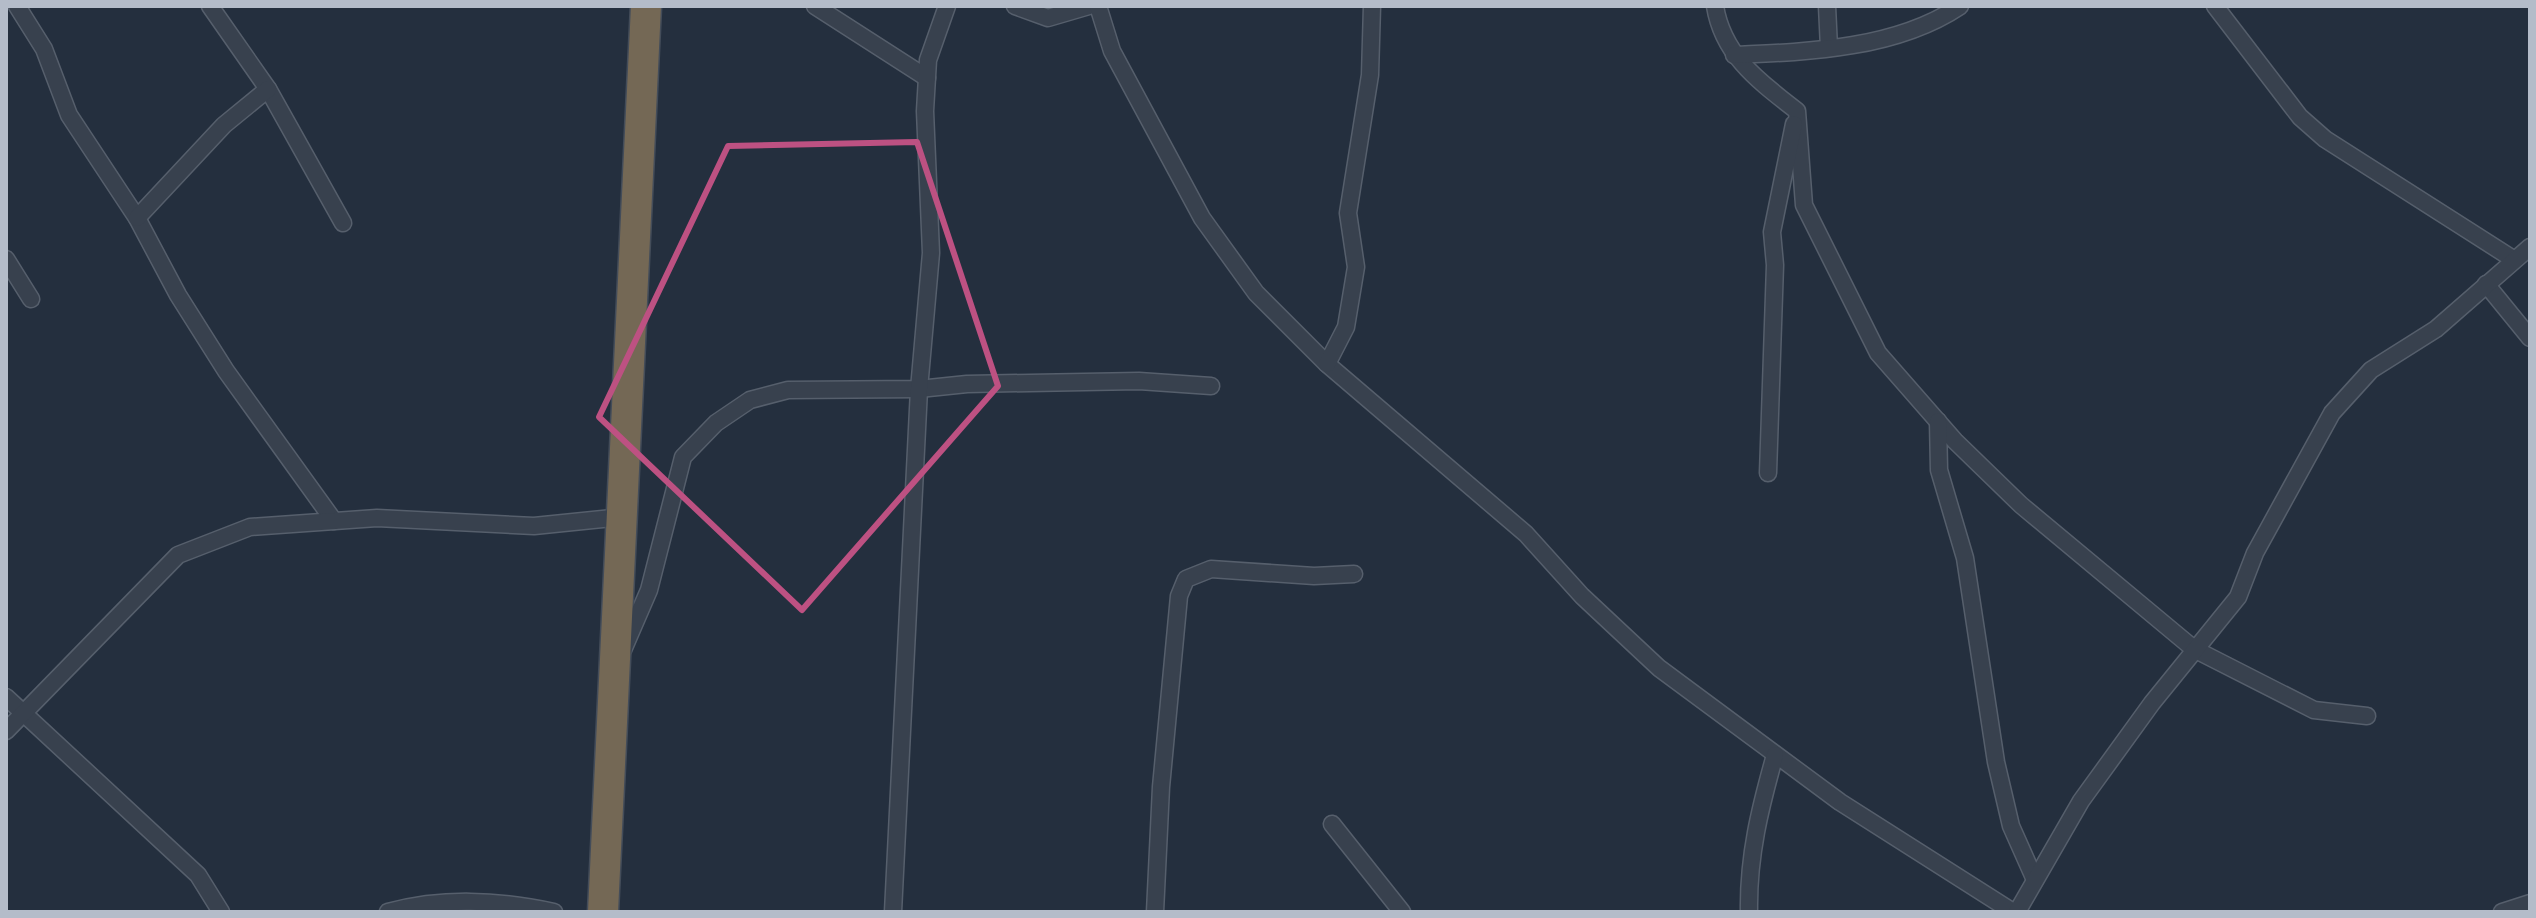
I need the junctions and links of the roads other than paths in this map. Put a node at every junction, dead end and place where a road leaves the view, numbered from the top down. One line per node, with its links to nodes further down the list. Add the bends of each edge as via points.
1 (17, 6): 19 (street, via 44,49 69,115)
2 (210, 6): 17 (street)
3 (646, 6): 32 (highway)
4 (815, 6): 16 (street)
5 (947, 6): 16 (street)
6 (1015, 6): 7 (street, via 1048,18)
7 (1089, 6)
8 (1098, 6): 27 (street, via 1112,51 1202,218 1256,293)
9 (1372, 6): 27 (street, via 1370,75 1348,213 1356,267 1346,327)
10 (1715, 6): 15 (street)
11 (1827, 6): 14 (street)
12 (1960, 6): 14 (street, via 1919,29)
13 (2215, 6): 23 (street, via 2300,117 2325,139)
14 (1829, 48): 15 (street)
15 (1734, 55): 18 (street)
16 (927, 78): 29 (street, via 931,253)
17 (268, 89): 19 (street, via 224,125); 20 (street)
18 (1797, 111): 30 (street, via 1804,205 1878,353); 31 (street, via 1772,232)
19 (137, 218): 33 (street, via 226,371)
20 (343, 223)
21 (2530, 247): 23 (street)
22 (6, 259): 25 (street)
23 (2513, 259): 24 (street)
24 (2486, 284): 26 (street); 35 (street, via 2436,329 2371,370 2332,413 2255,553 2238,597)
25 (31, 299)
26 (2530, 338)
27 (1327, 364): 41 (street, via 1526,534 1659,668)
28 (1211, 386): 29 (street, via 1139,381)
29 (919, 389): 36 (street, via 788,390 750,400 699,438 683,457 649,590); 49 (street)
30 (1938, 421): 35 (street, via 2021,505); 43 (street, via 1939,470 1965,558 1993,749 2011,826)
31 (1768, 473)
32 (622, 517): 33 (street, via 534,526 377,518); 36 (highway)
33 (334, 521): 38 (street, via 250,527 178,555)
34 (1354, 574): 50 (street, via 1211,569 1186,579 1179,596 1161,787)
35 (2194, 649): 39 (street, via 2314,710); 43 (street, via 2081,801)
36 (615, 668): 48 (highway)
37 (6, 697): 38 (street)
38 (21, 715): 40 (street); 45 (street, via 198,875)
39 (2367, 716)
40 (6, 731)
41 (1775, 755): 52 (street, via 1756,823 1748,872); 53 (street)
42 (1332, 824): 51 (street)
43 (2035, 880): 53 (street)
44 (2530, 903): 54 (street)
45 (221, 912)
46 (388, 912): 47 (street, via 456,900)
47 (554, 912)
48 (603, 912)
49 (893, 912)
50 (1155, 912)
51 (1402, 912)
52 (1749, 912)
53 (2015, 912)
54 (2502, 912)

